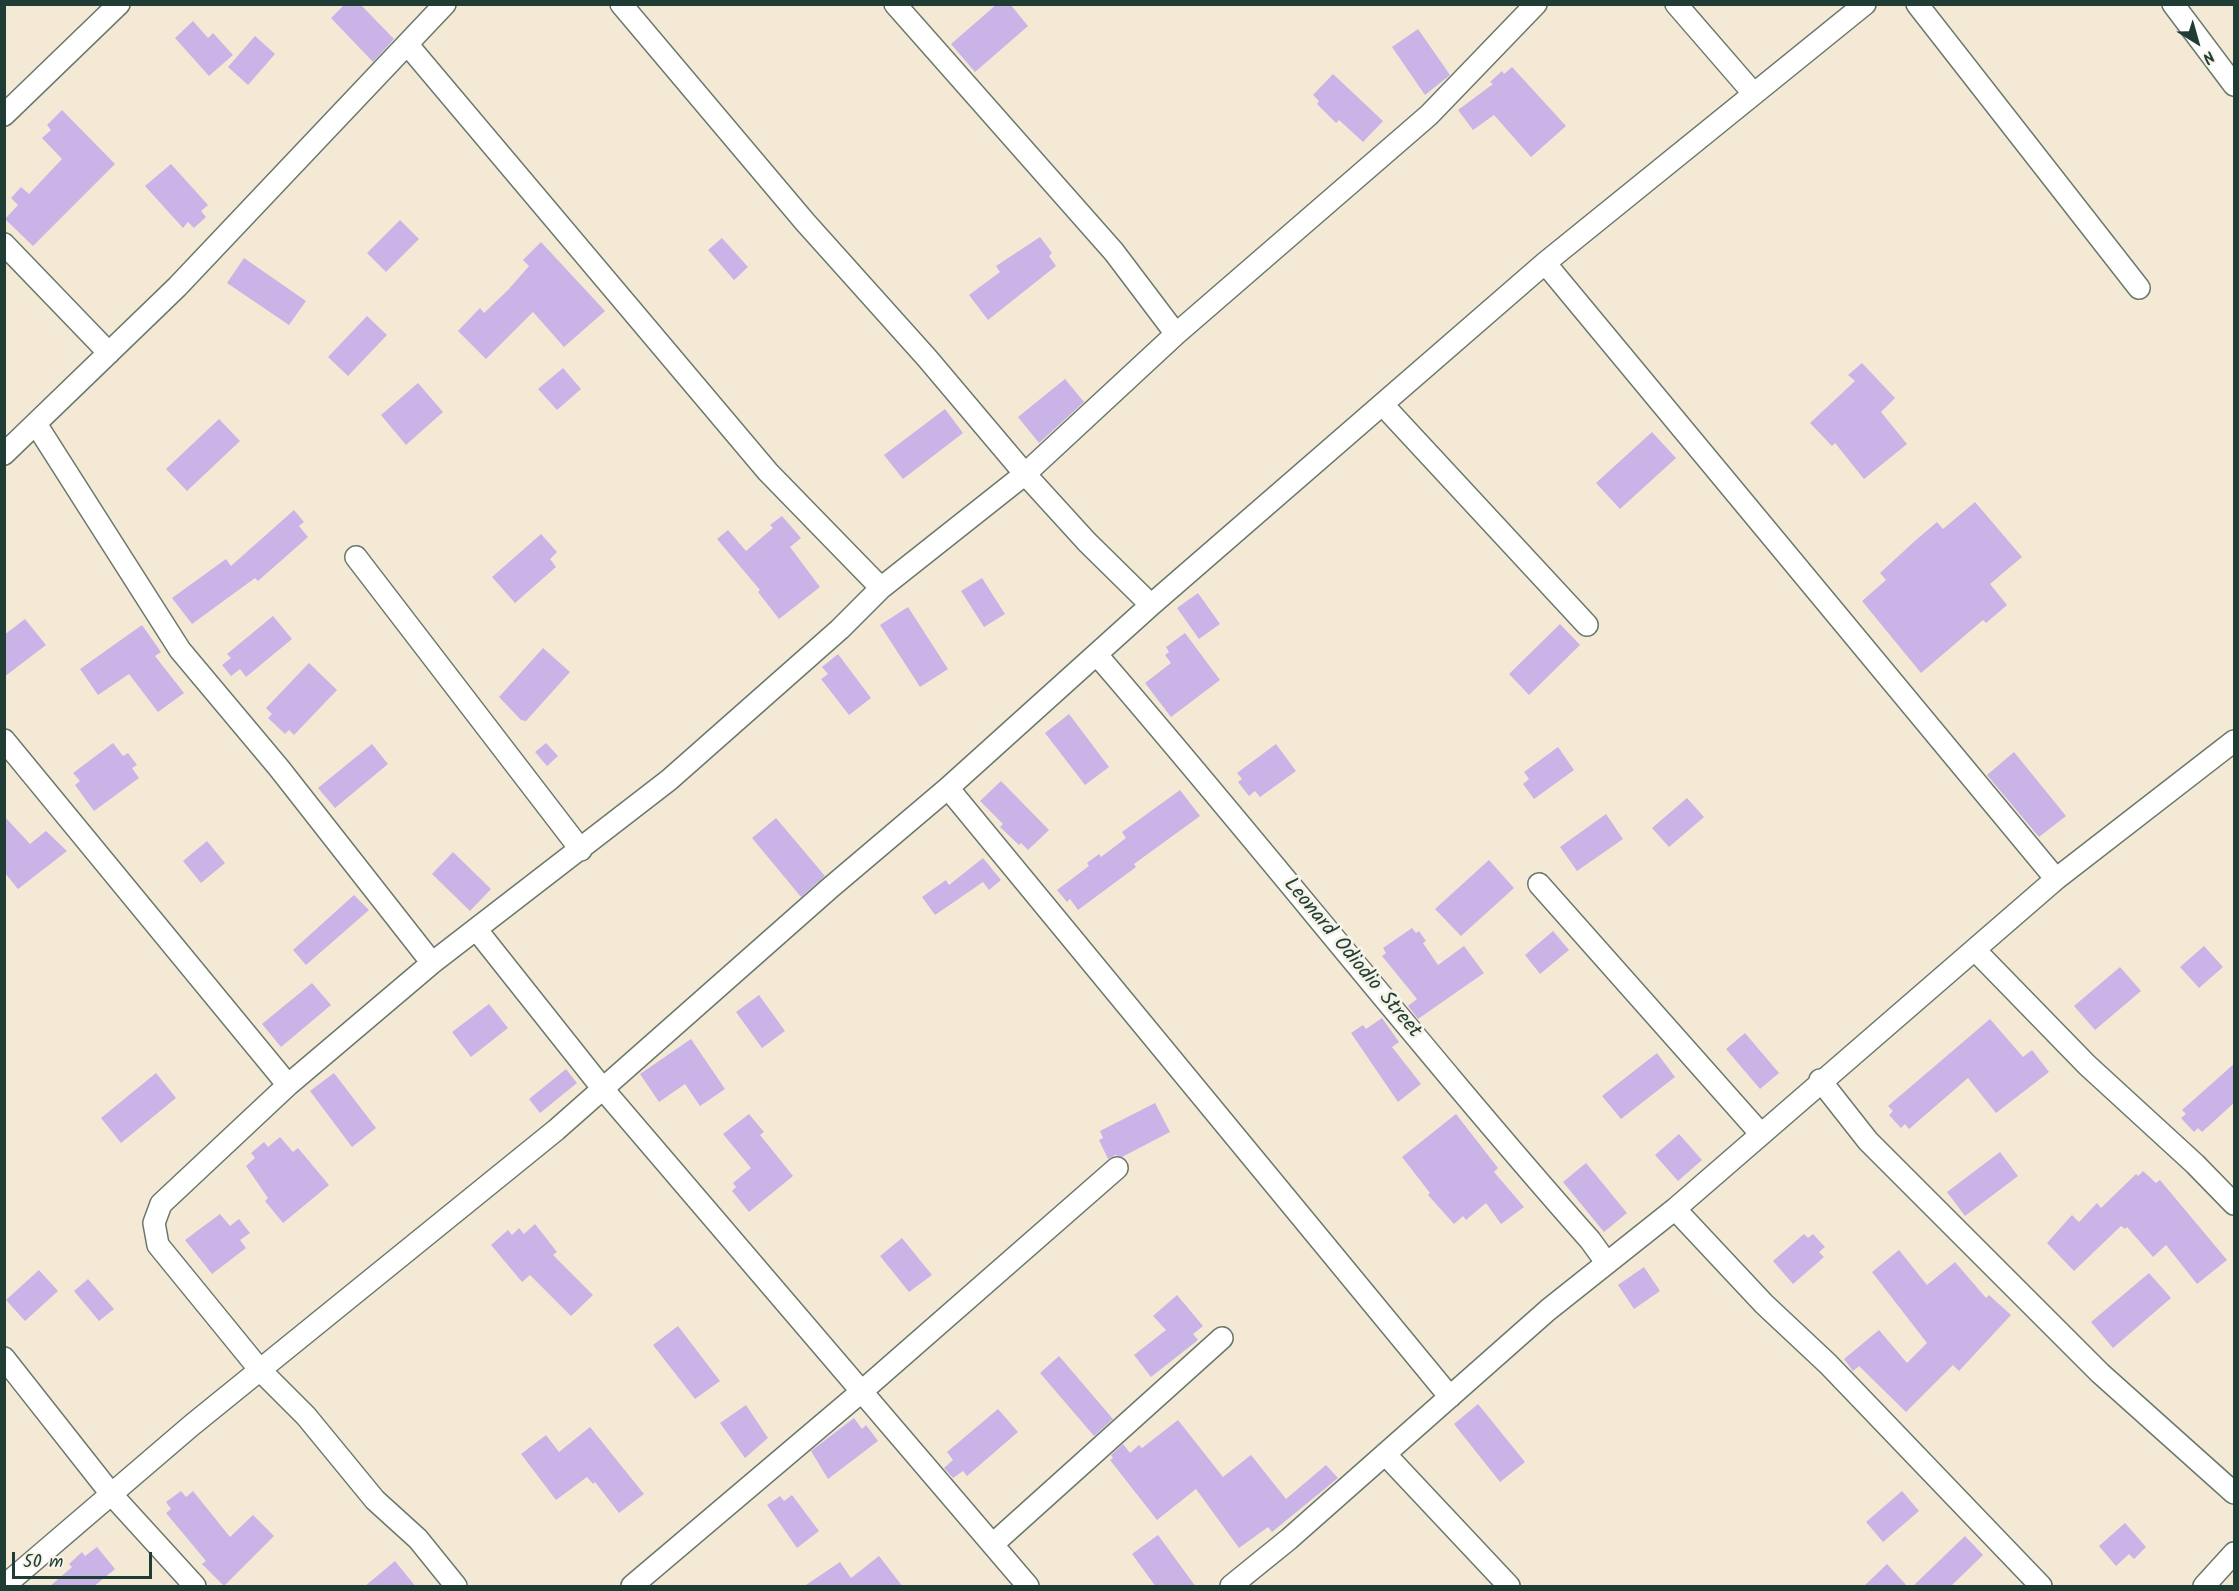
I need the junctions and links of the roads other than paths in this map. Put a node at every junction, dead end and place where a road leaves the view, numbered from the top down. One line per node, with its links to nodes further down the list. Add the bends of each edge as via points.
1 (119, 4): 13 (street)
2 (445, 4): 10 (street)
3 (621, 4): 22 (street)
4 (896, 4): 17 (street, via 1114,252)
5 (1536, 4): 17 (street, via 1429,115)
6 (1676, 4): 12 (street)
7 (1864, 4): 12 (street)
8 (1917, 4): 16 (street)
9 (2173, 4): 11 (street)
10 (407, 45): 18 (street); 24 (street, via 768,472)
11 (2235, 85)
12 (1754, 94): 15 (street)
13 (4, 115)
14 (4, 244): 18 (street)
15 (1545, 263): 19 (street); 32 (street)
16 (2139, 288)
17 (1176, 334): 22 (street)
18 (109, 353): 20 (street)
19 (1383, 405): 25 (street); 26 (street)
20 (36, 424): 21 (street); 36 (street, via 180,650 279,768)
21 (4, 454)
22 (1025, 474): 24 (street); 25 (street)
23 (356, 557): 31 (street)
24 (881, 588): 31 (street, via 669,780)
25 (1151, 605): 27 (street)
26 (1587, 624)
27 (1097, 655): 30 (street); 44 (street, Leonard Odiodio Street)
28 (4, 740): 38 (street)
29 (2235, 741): 32 (street)
30 (948, 788): 39 (street); 49 (street)
31 (581, 850): 34 (street)
32 (2056, 879): 35 (street)
33 (1539, 884): 40 (street)
34 (476, 929): 36 (street); 39 (street)
35 (1975, 950): 37 (street); 42 (street, via 2087,1065)
36 (432, 963): 38 (street)
37 (1820, 1080): 40 (street); 51 (street, via 1868,1142 2100,1373)
38 (288, 1085): 47 (street, via 161,1204 154,1223 158,1245)
39 (603, 1089): 47 (street); 48 (street)
40 (1760, 1133): 43 (street)
41 (1117, 1168): 48 (street)
42 (2235, 1204)
43 (1675, 1209): 44 (street); 62 (street)
44 (1606, 1262): 49 (street)
45 (1222, 1338): 53 (street)
46 (4, 1358): 52 (street)
47 (260, 1371): 52 (street); 57 (street, via 306,1416 375,1500 418,1539)
48 (861, 1392): 53 (street); 58 (street)
49 (1450, 1397): 50 (street)
50 (1385, 1455): 60 (street); 61 (street)
51 (2235, 1493)
52 (112, 1496): 55 (street); 56 (street)
53 (993, 1544): 59 (street)
54 (2235, 1553): 63 (street)
55 (4, 1586)
56 (195, 1587)
57 (456, 1587)
58 (632, 1587)
59 (1028, 1587)
60 (1231, 1587)
61 (1509, 1587)
62 (2041, 1587)
63 (2204, 1587)

